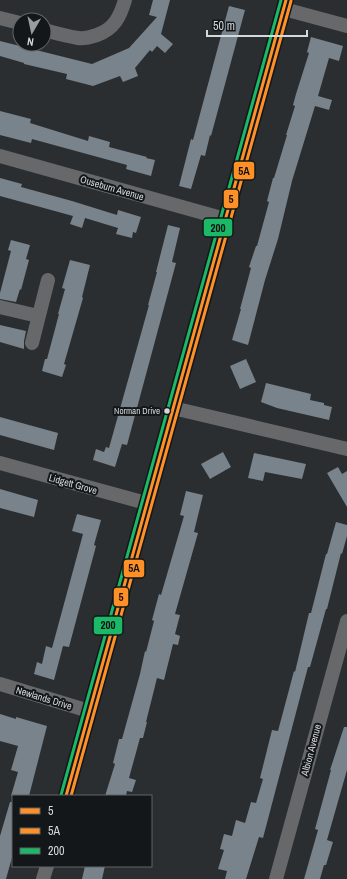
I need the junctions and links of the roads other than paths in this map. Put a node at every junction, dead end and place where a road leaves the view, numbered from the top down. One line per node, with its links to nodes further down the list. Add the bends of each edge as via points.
1 (125, 0): 6 (street, via 118,19 111,28 102,33 80,38)
2 (285, 4): 5 (street); 8 (street)
3 (0, 18): 4 (street)
4 (12, 21)
5 (347, 26)
6 (52, 32)
7 (0, 156): 8 (street, Ouseburn Avenue)
8 (225, 219): 13 (street)
9 (48, 280): 11 (street)
10 (0, 307): 11 (street)
11 (38, 316): 12 (street)
12 (32, 344)
13 (173, 408): 14 (street); 16 (street)
14 (347, 449)
15 (0, 463): 16 (street, Lidgett Grove)
16 (146, 503): 19 (street)
17 (347, 621): 23 (street, Albion Avenue)
18 (0, 684): 19 (street, Newlands Drive)
19 (89, 712): 20 (street)
20 (66, 795)
21 (47, 867): 22 (street)
22 (43, 879)
23 (276, 879)

